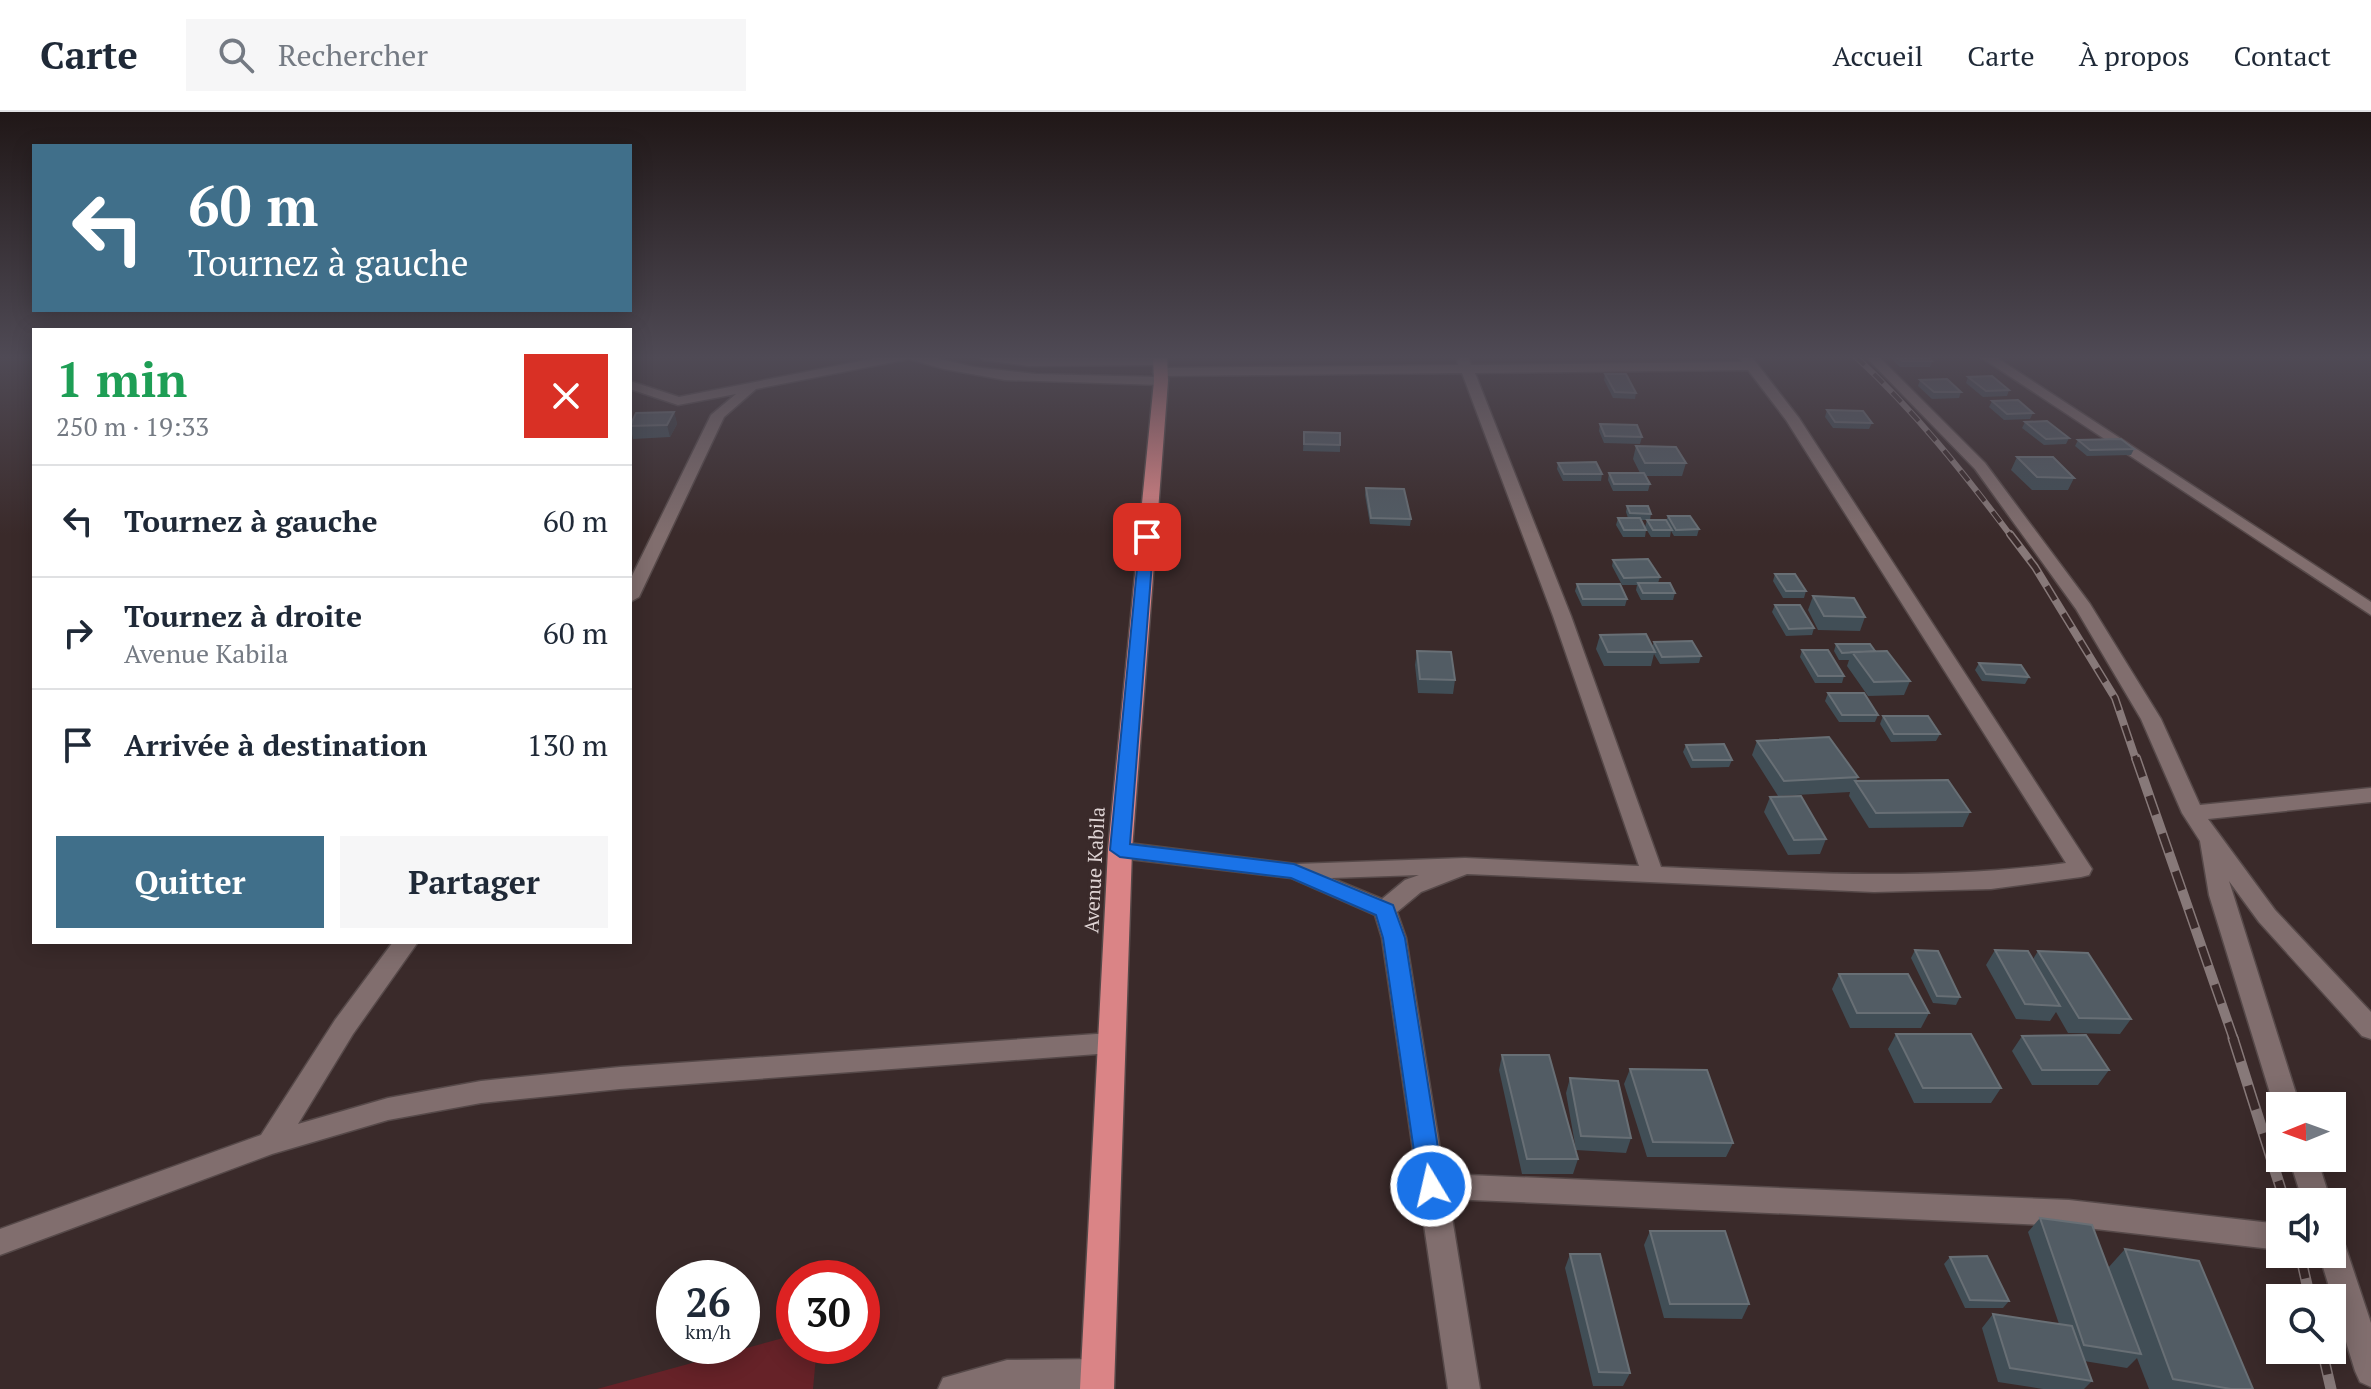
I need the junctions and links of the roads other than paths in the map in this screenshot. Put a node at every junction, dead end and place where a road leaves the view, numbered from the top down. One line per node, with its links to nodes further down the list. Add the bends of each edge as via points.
1 (718, 415): 7 (street)
2 (1156, 416): 12 (highway, Avenue Kabila)
3 (1485, 416): 15 (street, via 1623,779)
4 (1790, 416): 15 (street, via 2081,869 1991,881 1874,884)
5 (1930, 416): 10 (street, via 1980,466 2084,608 2151,719)
6 (2076, 416): 8 (street)
7 (632, 593)
8 (2371, 610)
9 (2371, 795): 10 (street)
10 (2193, 813): 11 (street)
11 (2211, 840): 18 (street, via 2267,916); 20 (street, via 2220,895)
12 (1120, 850): 14 (street); 19 (highway, Avenue Kabila)
13 (1465, 866): 14 (street); 15 (street); 16 (street, via 1413,886)
14 (1294, 871): 16 (street)
15 (1653, 876)
16 (1385, 910): 22 (street, via 1394,938)
17 (405, 944): 21 (street, via 344,1027)
18 (2371, 1029)
19 (1111, 1043): 21 (street, via 553,1084 388,1109); 27 (highway, Avenue Kabila)
20 (2283, 1092)
21 (271, 1143): 24 (street)
22 (1431, 1186): 23 (street, via 2069,1213); 29 (street)
23 (2266, 1235)
24 (0, 1242)
25 (2338, 1268): 26 (street)
26 (2371, 1371)
27 (1097, 1382): 28 (street, via 1007,1376)
28 (954, 1389)
29 (1464, 1389)

